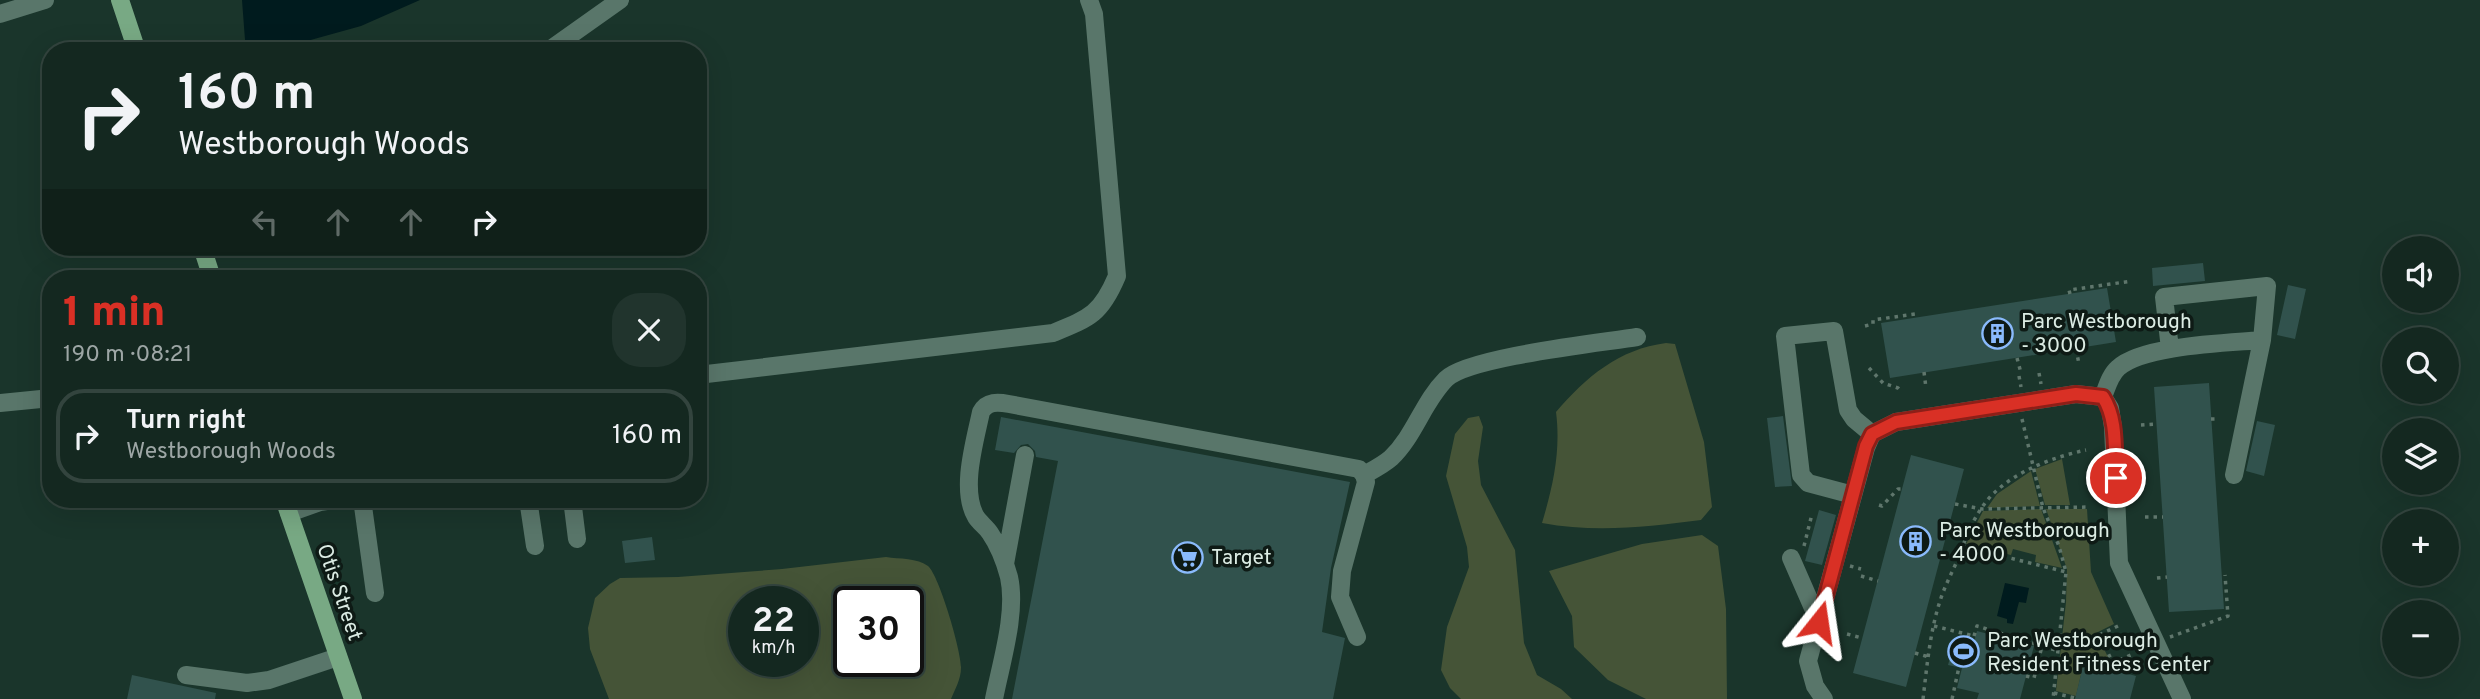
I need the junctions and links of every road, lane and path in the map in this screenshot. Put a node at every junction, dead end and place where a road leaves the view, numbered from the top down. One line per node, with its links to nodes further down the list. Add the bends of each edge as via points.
1 (46, 0): 5 (street)
2 (120, 0): 6 (main road)
3 (620, 0): 7 (street)
4 (1089, 0): 21 (street, via 1094,14 1117,276 1106,301 1084,321 1053,332)
5 (0, 14)
6 (135, 42)
7 (559, 42)
8 (2132, 281): 9 (path, via 2069,290)
9 (2070, 294)
10 (1916, 318): 11 (path, via 1915,314 1873,320)
11 (1865, 326)
12 (1637, 337): 36 (street, via 1492,360 1453,373 1426,403 1392,457)
13 (2262, 340): 15 (street); 15 (street, via 2267,286 2164,297); 37 (street)
14 (2076, 349): 17 (path)
15 (2170, 349): 24 (street, via 2123,364 2114,372)
16 (2017, 358): 20 (path)
17 (2079, 364)
18 (1870, 368): 23 (path, via 1883,383)
19 (1924, 372): 22 (path)
20 (2021, 373)
21 (707, 374)
22 (1926, 388)
23 (1902, 392)
24 (2103, 397): 32 (street, via 2076,394 1896,422); 89 (street, via 2113,427 2119,563)
25 (42, 399): 26 (street)
26 (0, 403)
27 (2021, 413): 35 (path)
28 (2211, 419): 29 (path)
29 (2217, 419)
30 (2157, 424): 31 (path)
31 (2141, 425)
32 (1872, 434): 39 (street); 39 (street, via 1848,410 1834,331 1785,336 1801,475 1808,483)
33 (2086, 450): 35 (path)
34 (1025, 456): 56 (street)
35 (2032, 468): 47 (path); 48 (path, via 1996,491)
36 (1364, 475): 56 (street, via 1355,468 992,403 982,409 977,431 970,504 998,546); 68 (street, via 1366,484 1342,571 1340,597)
37 (2234, 475)
38 (1902, 489): 41 (path)
39 (1853, 495): 64 (street)
40 (1955, 504): 48 (path)
41 (1879, 505)
42 (2089, 507): 47 (path)
43 (287, 508): 75 (main road, Otis Street)
44 (363, 508): 63 (street)
45 (529, 508): 54 (street)
46 (573, 508): 52 (street)
47 (2043, 508): 48 (path); 57 (path)
48 (1982, 509): 53 (path)
49 (1812, 514): 55 (path, via 1802,555)
50 (2145, 517): 51 (path)
51 (2163, 517)
52 (577, 539)
53 (1962, 545): 57 (path); 65 (path)
54 (535, 546)
55 (1791, 558): 64 (street)
56 (1004, 564): 85 (street, via 1011,595)
57 (2066, 572): 72 (path)
58 (2225, 575): 70 (path, via 2228,616)
59 (1861, 576): 62 (path)
60 (2167, 577): 61 (path)
61 (2157, 578)
62 (1878, 581)
63 (375, 593)
64 (1819, 622): 86 (street, via 1808,661)
65 (1934, 625): 71 (path, via 1975,636 1977,626); 76 (path)
66 (2118, 626): 77 (path, via 2099,635)
67 (1847, 634): 69 (path)
68 (1357, 637)
69 (1862, 638)
70 (2167, 639)
71 (2042, 646): 72 (path); 81 (path, via 2034,678)
72 (2059, 651): 82 (path)
73 (1915, 653): 76 (path)
74 (2131, 655): 77 (path)
75 (338, 657): 80 (street, via 247,684); 84 (main road, Otis Street)
76 (1929, 657): 87 (path)
77 (2113, 663): 79 (path)
78 (1959, 667): 88 (path)
79 (2111, 669)
80 (186, 675)
81 (2026, 676)
82 (2054, 696): 83 (path)
83 (2075, 698)
84 (353, 699)
85 (994, 699)
86 (1824, 699)
87 (1923, 699)
88 (1952, 699)
89 (2182, 699)

